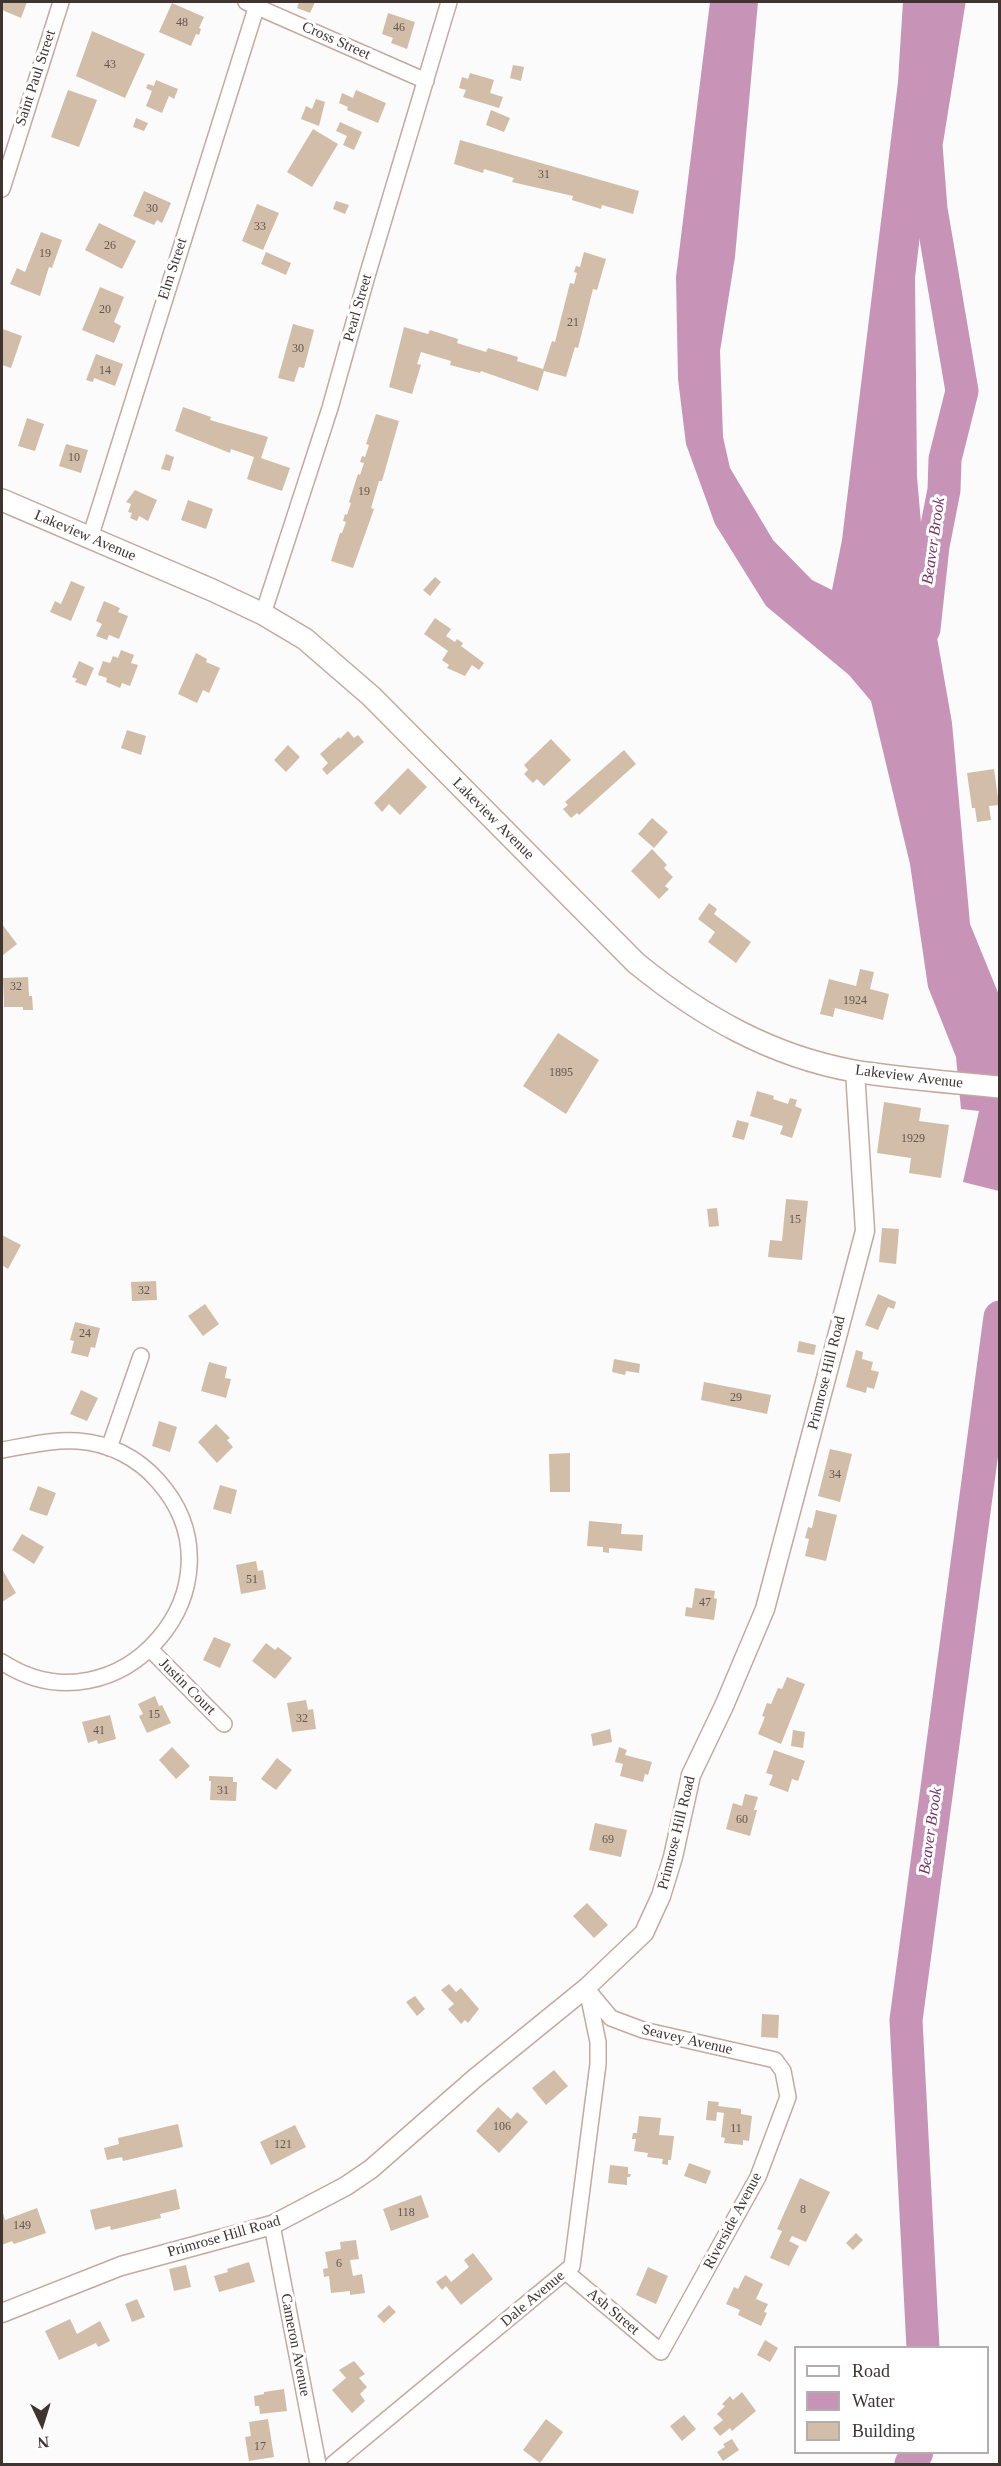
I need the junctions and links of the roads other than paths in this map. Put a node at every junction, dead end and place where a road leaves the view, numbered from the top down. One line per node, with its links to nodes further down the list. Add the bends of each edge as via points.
1 (61, 2): 5 (street, Saint Paul Street)
2 (449, 2): 4 (street, Pearl Street)
3 (253, 3): 4 (street, Cross Street); 7 (street, Elm Street)
4 (426, 81): 8 (street, Pearl Street, via 330,408)
5 (2, 189)
6 (2, 500): 7 (main road, Lakeview Avenue)
7 (90, 538): 8 (main road, Lakeview Avenue)
8 (263, 614): 9 (main road, Lakeview Avenue, via 305,639 348,674 617,945 658,981 701,1012 750,1039)
9 (855, 1071): 10 (main road, Lakeview Avenue); 17 (street, Primrose Hill Road, via 865,1231 765,1610 691,1775 673,1857 644,1933)
10 (999, 1087)
11 (141, 1356): 12 (street)
12 (109, 1448): 13 (street, via 66,1440); 14 (street, via 140,1464 165,1489 187,1537 189,1572 180,1606)
13 (2, 1450)
14 (150, 1649): 15 (street, via 122,1669 71,1682 36,1677); 16 (street, Justin Court)
15 (2, 1662)
16 (224, 1724)
17 (586, 1988): 18 (street, Seavey Avenue, via 611,2018 643,2030 775,2060); 19 (street, Primrose Hill Road, via 371,2169); 20 (street, Dale Avenue, via 598,2042 598,2064 572,2266)
18 (786, 2085): 22 (street, Riverside Avenue, via 788,2097 758,2177)
19 (272, 2225): 21 (street, Primrose Hill Road, via 121,2266); 23 (street, Cameron Avenue)
20 (566, 2272): 22 (street, Ash Street); 24 (street, Dale Avenue)
21 (2, 2313)
22 (661, 2352)
23 (318, 2464)
24 (333, 2464)

